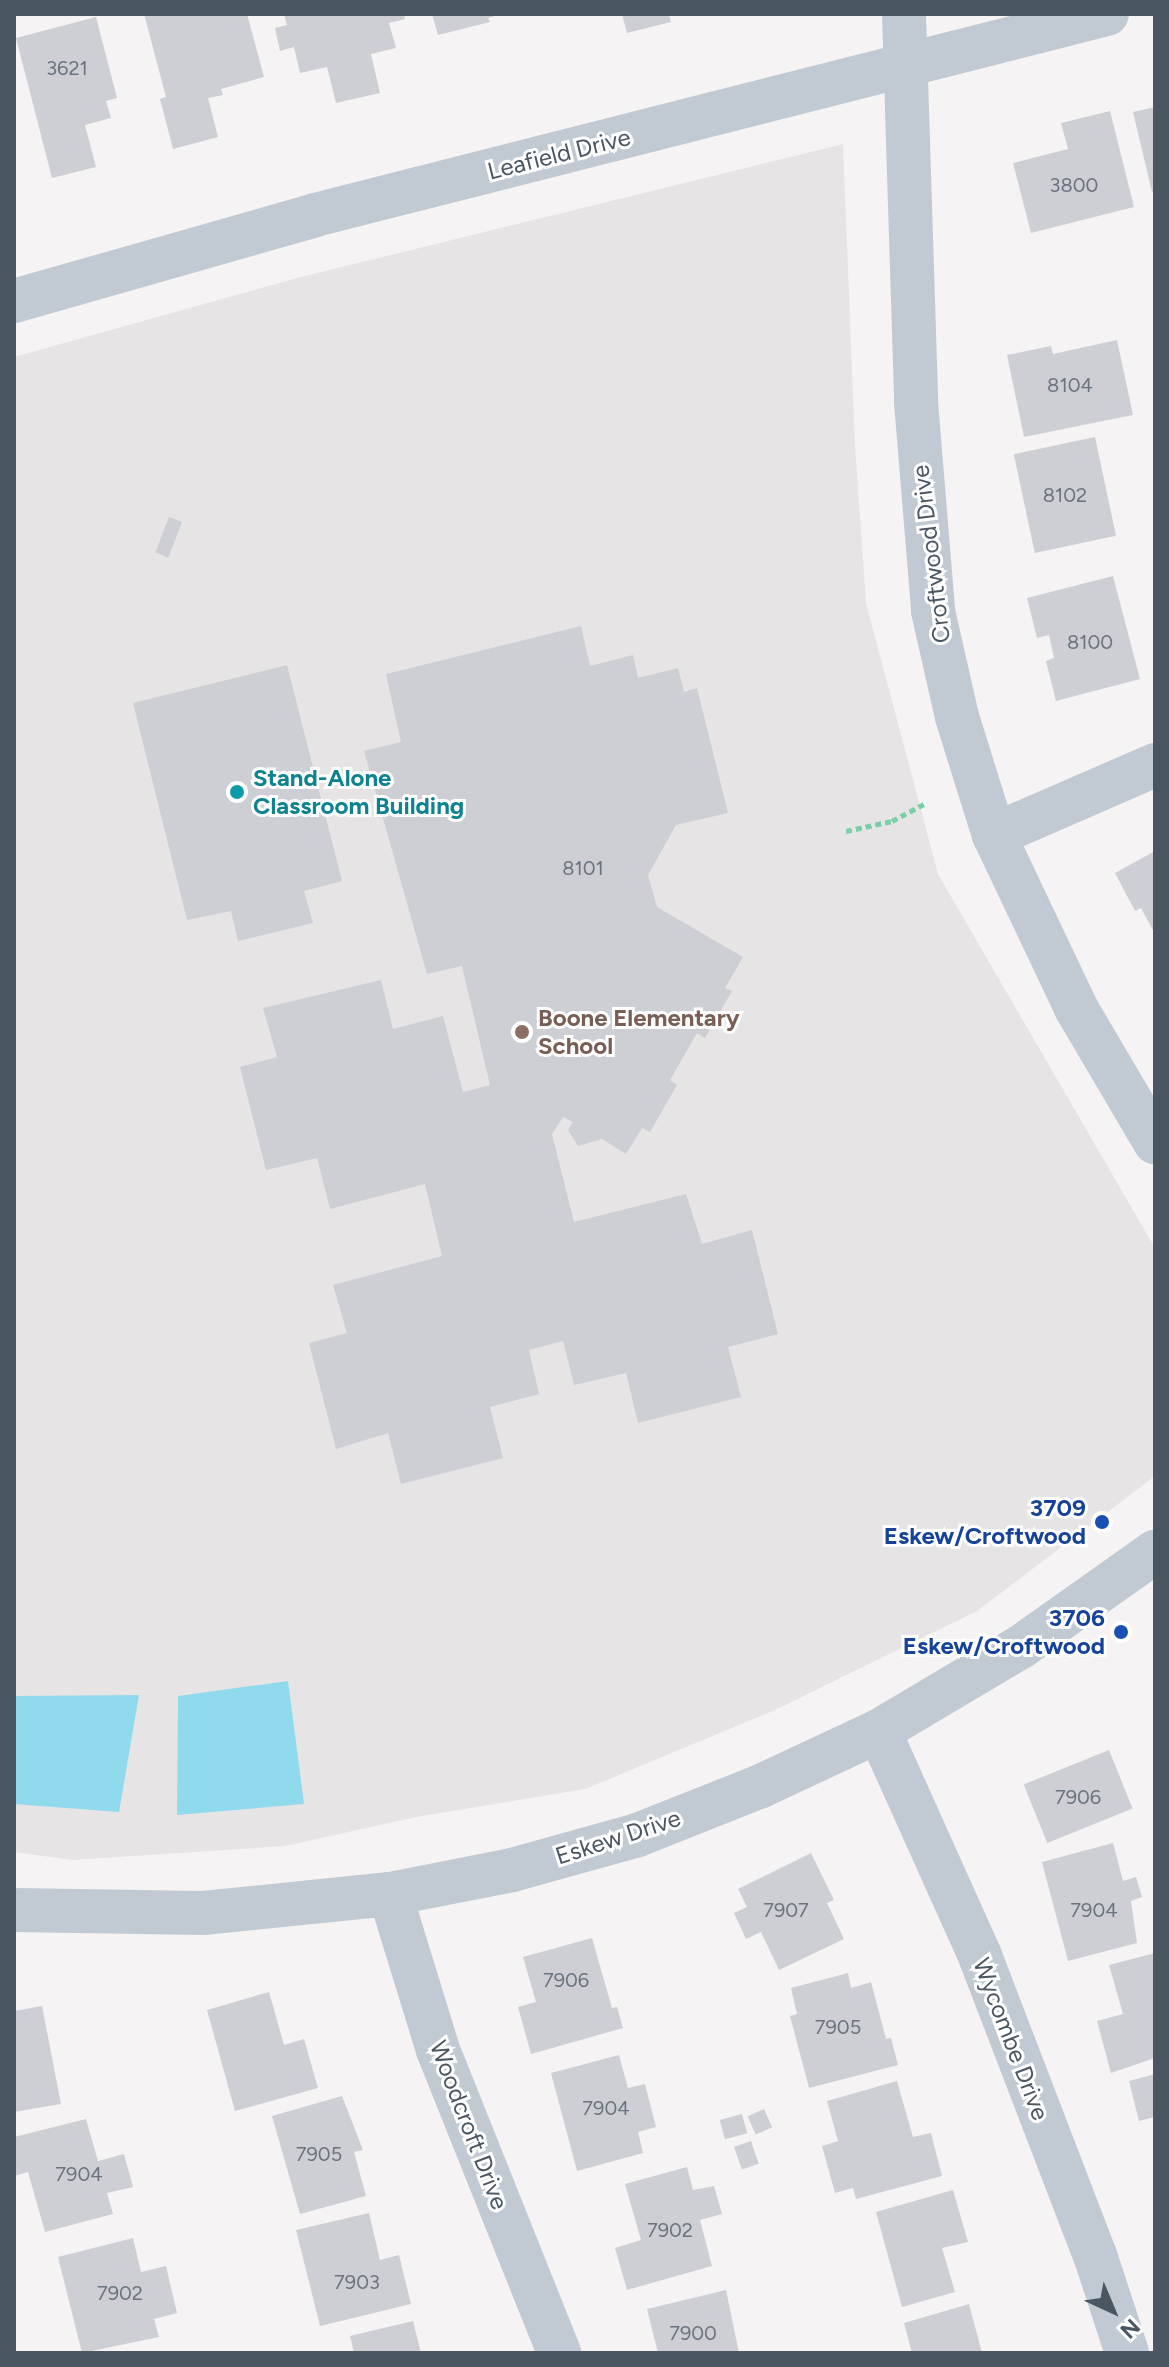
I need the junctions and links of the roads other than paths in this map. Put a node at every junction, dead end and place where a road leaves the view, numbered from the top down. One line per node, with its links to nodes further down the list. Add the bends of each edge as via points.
1 (904, 14): 3 (street, Croftwood Drive)
2 (1107, 14): 3 (street, Leafield Drive)
3 (905, 68): 4 (street, Leafield Drive, via 315,215); 6 (street, Croftwood Drive, via 916,402 933,611 957,717)
4 (14, 301)
5 (1155, 765): 6 (street)
6 (994, 835): 7 (street, Croftwood Drive, via 1076,1008)
7 (1155, 1142)
8 (1155, 1552): 9 (street, Eskew Drive, via 1022,1646)
9 (879, 1731): 10 (street, Eskew Drive, via 635,1836 512,1870); 13 (street, Wycombe Drive, via 980,1956 1095,2255)
10 (390, 1894): 11 (street, Eskew Drive, via 203,1913); 12 (street, Woodcroft Drive, via 438,2050)
11 (14, 1910)
12 (559, 2353)
13 (1127, 2353)

